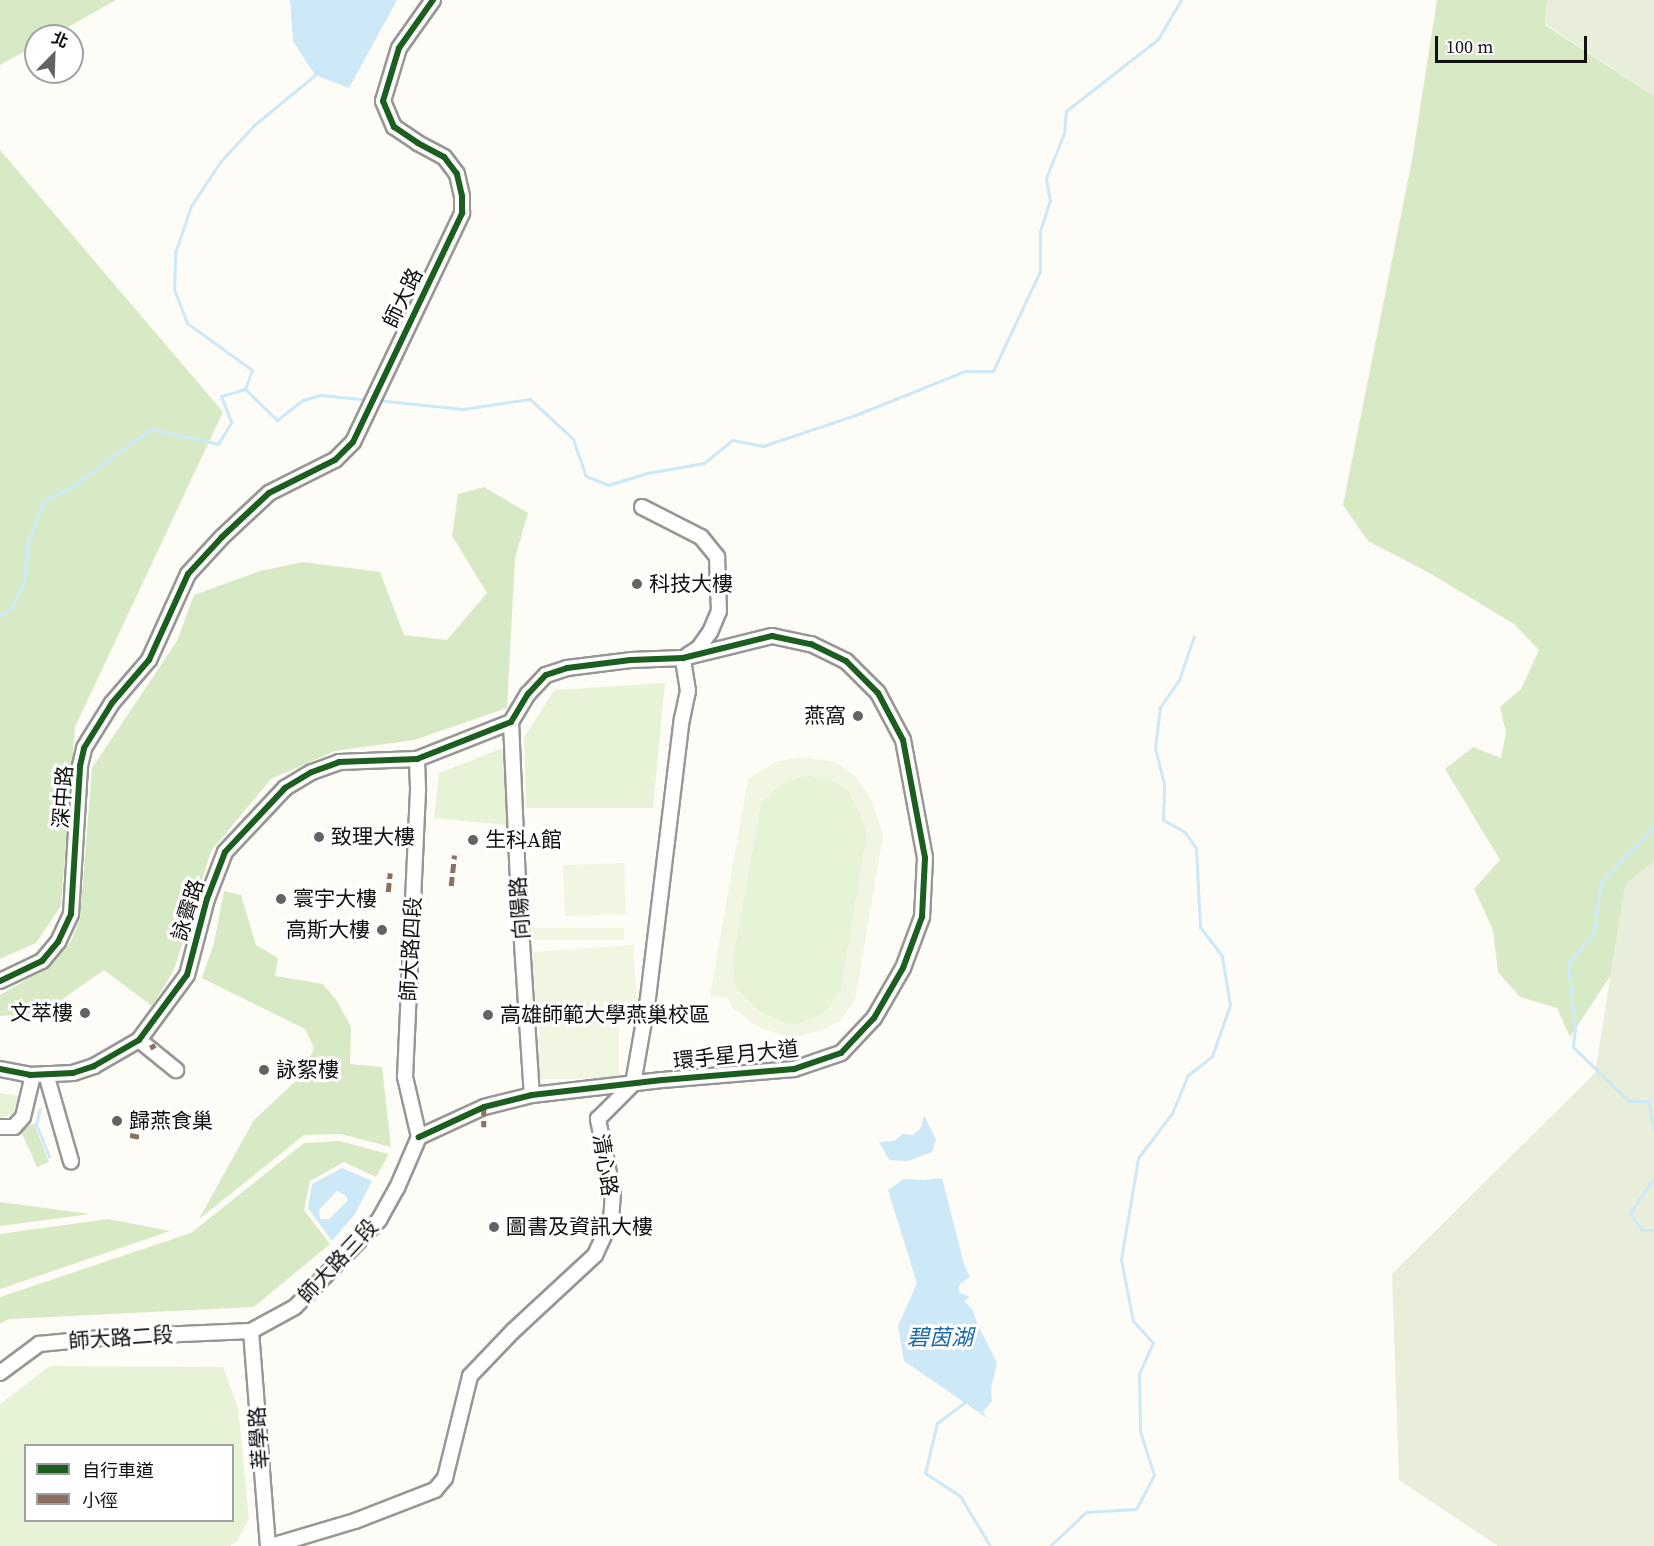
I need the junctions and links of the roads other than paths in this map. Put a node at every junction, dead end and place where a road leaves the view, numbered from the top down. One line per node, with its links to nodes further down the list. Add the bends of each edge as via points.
1 (433, 0): 3 (street, 師大路, via 399,48 383,101 394,127 444,157 457,174 462,213 353,442 335,460 269,493)
2 (642, 507): 4 (street, via 701,537 717,557 719,611 699,648)
3 (188, 574): 7 (street, 深中路, via 149,660 112,703 84,748 71,914 58,942 42,961)
4 (683, 658): 5 (street, 環手星月大道, via 631,660 567,668 546,675 528,694); 12 (street, via 688,691); 12 (street, 環手星月大道, via 772,636 811,644 846,661 878,693 903,740 925,858 922,917 903,968 874,1018 842,1053 794,1069)
5 (511, 722): 6 (street); 13 (street, 向陽路)
6 (417, 759): 8 (street, 詠霽路, via 339,762 285,788 225,852 207,899 187,975); 15 (street, 師大路四段, via 405,1077)
7 (0, 981)
8 (139, 1040): 10 (street); 11 (street, 詠霽路, via 94,1066 73,1073)
9 (0, 1069): 11 (street, 詠霽路)
10 (176, 1070)
11 (40, 1075): 14 (street, via 23,1117 14,1127); 16 (street)
12 (633, 1084): 13 (street, 環手星月大道); 19 (street, 清心路, via 598,1119 613,1193 611,1221 595,1255 470,1376 446,1478 435,1490 355,1521)
13 (532, 1095): 15 (street, 環手星月大道, via 484,1107)
14 (0, 1127)
15 (419, 1137): 17 (street, 師大路三段, via 397,1188 364,1238 295,1307)
16 (71, 1161)
17 (251, 1330): 18 (street, 師大路二段, via 39,1344); 19 (street, 莘學路)
18 (0, 1373)
19 (269, 1546)

